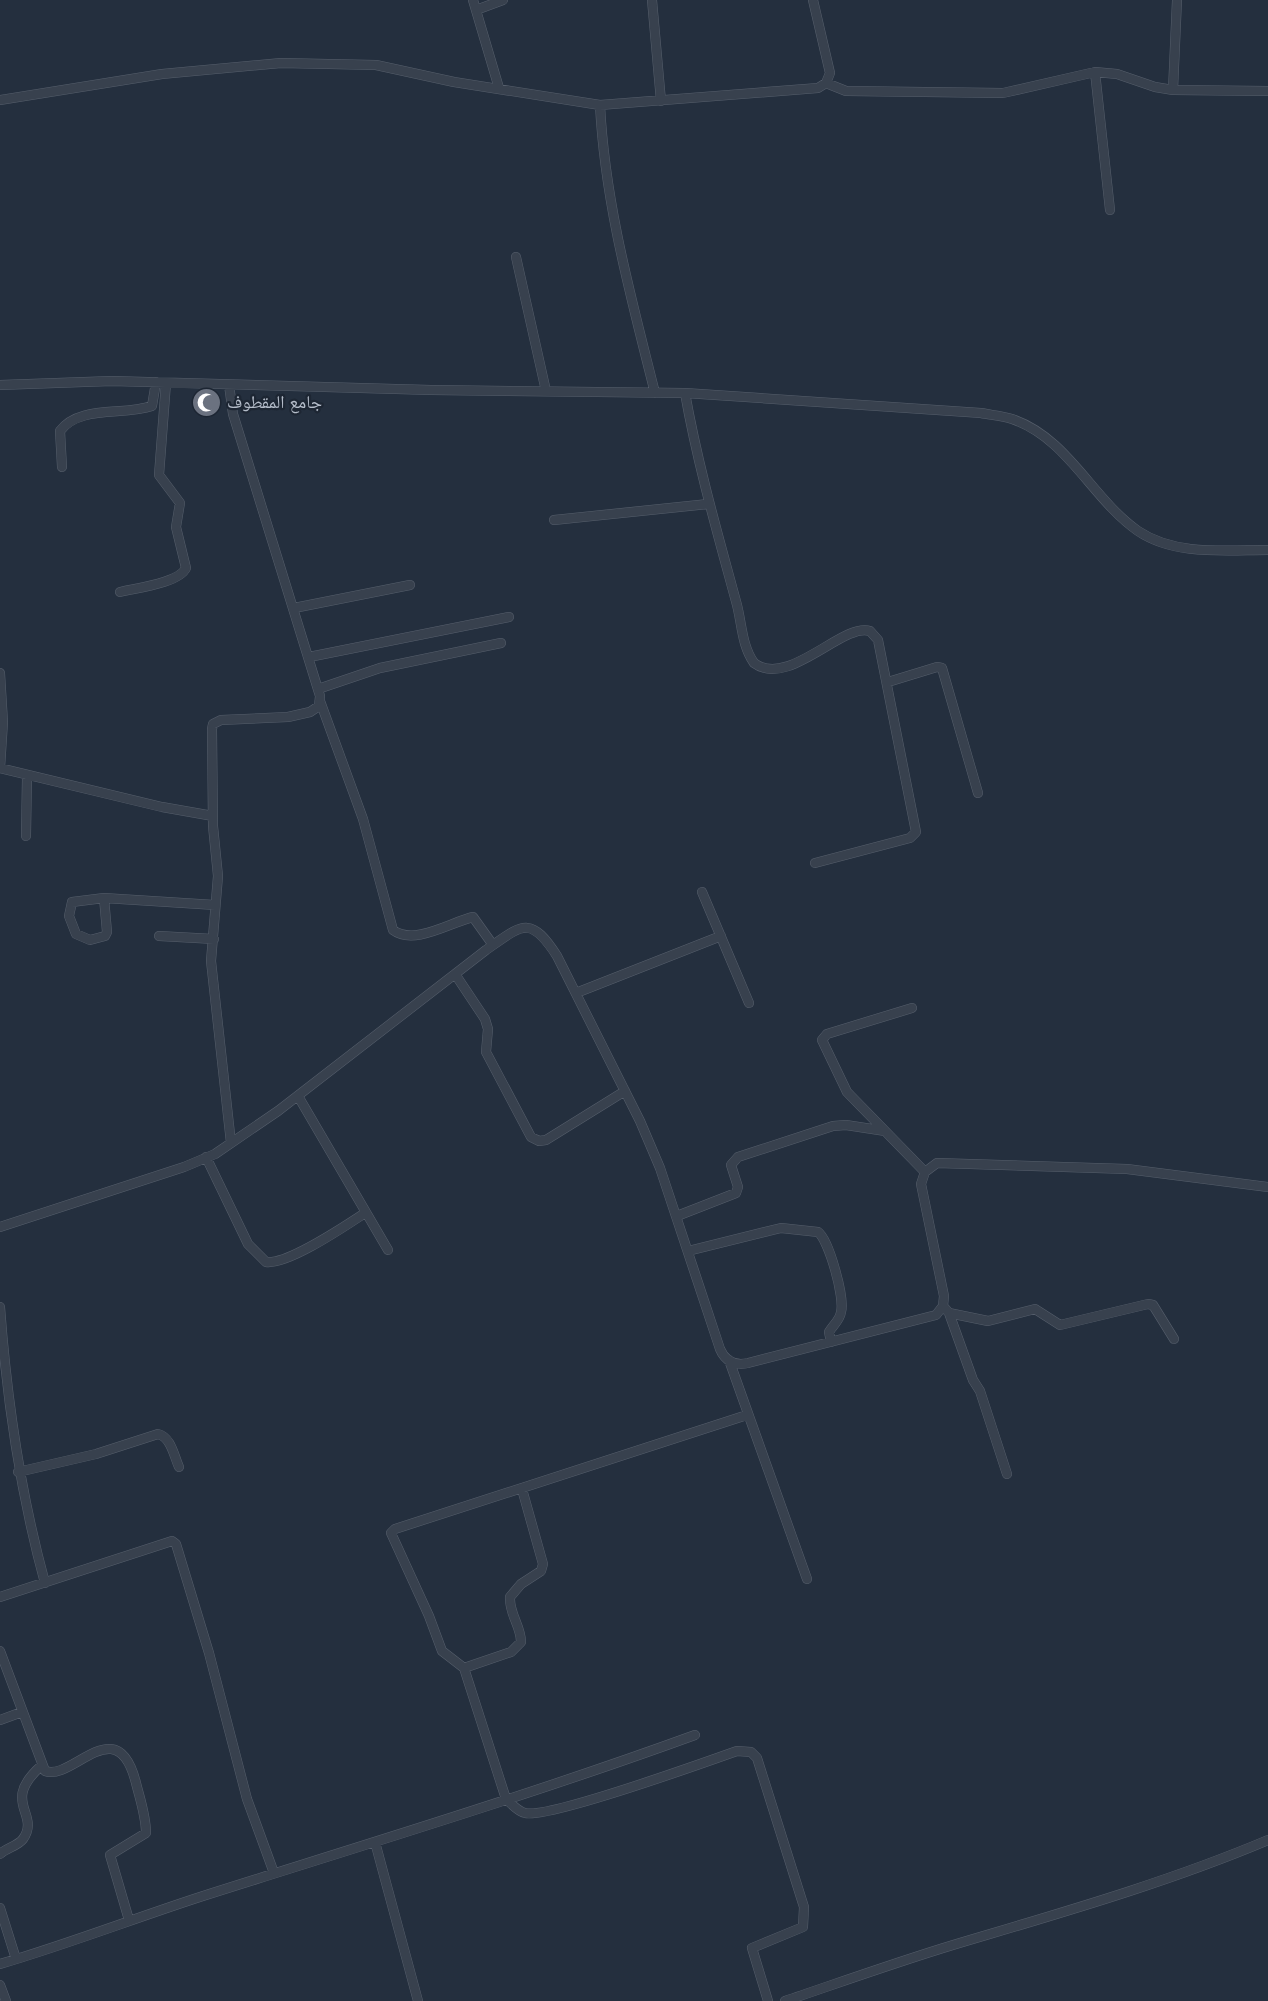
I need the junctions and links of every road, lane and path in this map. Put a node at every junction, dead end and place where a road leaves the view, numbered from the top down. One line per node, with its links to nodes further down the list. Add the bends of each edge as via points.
1 (504, 0): 5 (street)
2 (652, 0): 12 (street)
3 (813, 0): 7 (street, via 830,73)
4 (1178, 0): 9 (street)
5 (474, 5): 8 (street)
6 (1095, 72): 7 (street, via 993,94 846,91); 9 (street); 14 (street)
7 (826, 83): 12 (street, via 818,88)
8 (499, 88): 11 (street, via 376,65 281,63 162,74); 13 (street)
9 (1173, 90): 10 (street)
10 (1268, 91)
11 (0, 100)
12 (661, 101): 13 (street)
13 (600, 105): 20 (street, via 603,159 616,240)
14 (1110, 210)
15 (516, 257): 19 (street)
16 (161, 383): 17 (street); 18 (street); 22 (street, via 152,406 68,421 60,431); 27 (street, via 159,475 180,503 177,527 186,568 183,574 163,582)
17 (0, 385)
18 (229, 385): 19 (street); 28 (street, via 233,414)
19 (546, 391): 20 (street)
20 (655, 393): 21 (street)
21 (685, 393): 23 (street); 25 (street, via 981,413 1012,419 1043,436 1063,453 1139,531 1192,549)
22 (62, 467)
23 (708, 504): 24 (street); 33 (street, via 740,627 754,663 768,669 786,666 866,629 878,640)
24 (554, 520)
25 (1268, 550)
26 (410, 585): 28 (street)
27 (120, 592)
28 (294, 608): 31 (street)
29 (509, 617): 31 (street)
30 (501, 643): 34 (street, via 380,668)
31 (309, 657): 34 (street)
32 (0, 673): 36 (street, via 0,768)
33 (888, 682): 37 (street, via 942,668); 40 (street, via 916,832 910,838)
34 (318, 689): 35 (street)
35 (320, 701): 38 (street, via 316,709 305,714 221,720 213,724); 47 (street, via 363,819 393,930 426,934 473,917)
36 (27, 776): 38 (street); 39 (street)
37 (978, 793)
38 (213, 816): 43 (street, via 218,876)
39 (26, 836)
40 (815, 863)
41 (702, 892): 45 (street)
42 (104, 898): 42 (street, via 105,936 90,940 76,934 69,916 72,902); 43 (street)
43 (215, 905): 46 (street)
44 (159, 936): 46 (street)
45 (721, 936): 49 (street); 50 (street)
46 (213, 939): 55 (street, via 212,976)
47 (493, 945): 48 (street); 49 (street, via 524,927 534,929 557,956)
48 (455, 974): 52 (street, via 485,1019 486,1052 531,1137 546,1140); 53 (street)
49 (576, 993): 52 (street)
50 (749, 1003)
51 (912, 1008): 54 (street, via 827,1034 822,1040 843,1087)
52 (625, 1091): 60 (street)
53 (298, 1096): 55 (street); 59 (street)
54 (885, 1131): 57 (street); 60 (street, via 833,1126 738,1157 731,1165 738,1187 736,1193)
55 (231, 1143): 56 (street)
56 (206, 1157): 59 (street, via 248,1244 266,1262 279,1262); 61 (street)
57 (925, 1172): 58 (street, via 944,1162 1127,1169); 65 (street, via 921,1190)
58 (1268, 1186)
59 (365, 1213): 62 (street)
60 (677, 1216): 63 (street)
61 (0, 1227)
62 (388, 1250)
63 (688, 1251): 67 (street, via 781,1228 819,1232 827,1241 842,1303 840,1316 829,1332); 68 (street, via 720,1349)
64 (0, 1307): 71 (street)
65 (946, 1309): 66 (street, via 988,1321 1035,1309 1060,1325 1148,1304 1153,1305); 67 (street, via 932,1317); 72 (street, via 972,1380 980,1391)
66 (1174, 1339)
67 (831, 1342): 68 (street, via 743,1364)
68 (729, 1360): 69 (street)
69 (747, 1415): 73 (street); 74 (street)
70 (179, 1467): 71 (street, via 169,1442 158,1434 96,1454)
71 (18, 1472): 75 (street)
72 (1007, 1474)
73 (522, 1488): 78 (street, via 543,1564 541,1571 510,1597 521,1642 511,1652); 78 (street, via 391,1533 442,1651)
74 (807, 1579)
75 (45, 1583): 76 (street); 89 (street, via 172,1541 176,1544 247,1799)
76 (0, 1597)
77 (0, 1651): 79 (street)
78 (464, 1668): 84 (street)
79 (22, 1712): 80 (street); 82 (street)
80 (0, 1720)
81 (695, 1734): 84 (street)
82 (41, 1766): 83 (street); 91 (street, via 49,1773 92,1752 107,1750 126,1757 136,1782 146,1833 110,1855)
83 (20, 1777)
84 (506, 1799): 87 (street); 97 (street, via 517,1809 534,1813 618,1791 737,1751 751,1752 758,1758 804,1907 803,1927 752,1948)
85 (15, 1813): 88 (street, via 26,1825 24,1837)
86 (1268, 1839): 98 (street, via 1206,1866 1083,1908 911,1958)
87 (375, 1842): 89 (street); 96 (street)
88 (0, 1854)
89 (274, 1873): 91 (street)
90 (0, 1908): 92 (street)
91 (129, 1920): 92 (street)
92 (16, 1959): 93 (street)
93 (0, 1964)
94 (0, 1985): 95 (street)
95 (6, 2001)
96 (418, 2001)
97 (768, 2001)
98 (785, 2001)

